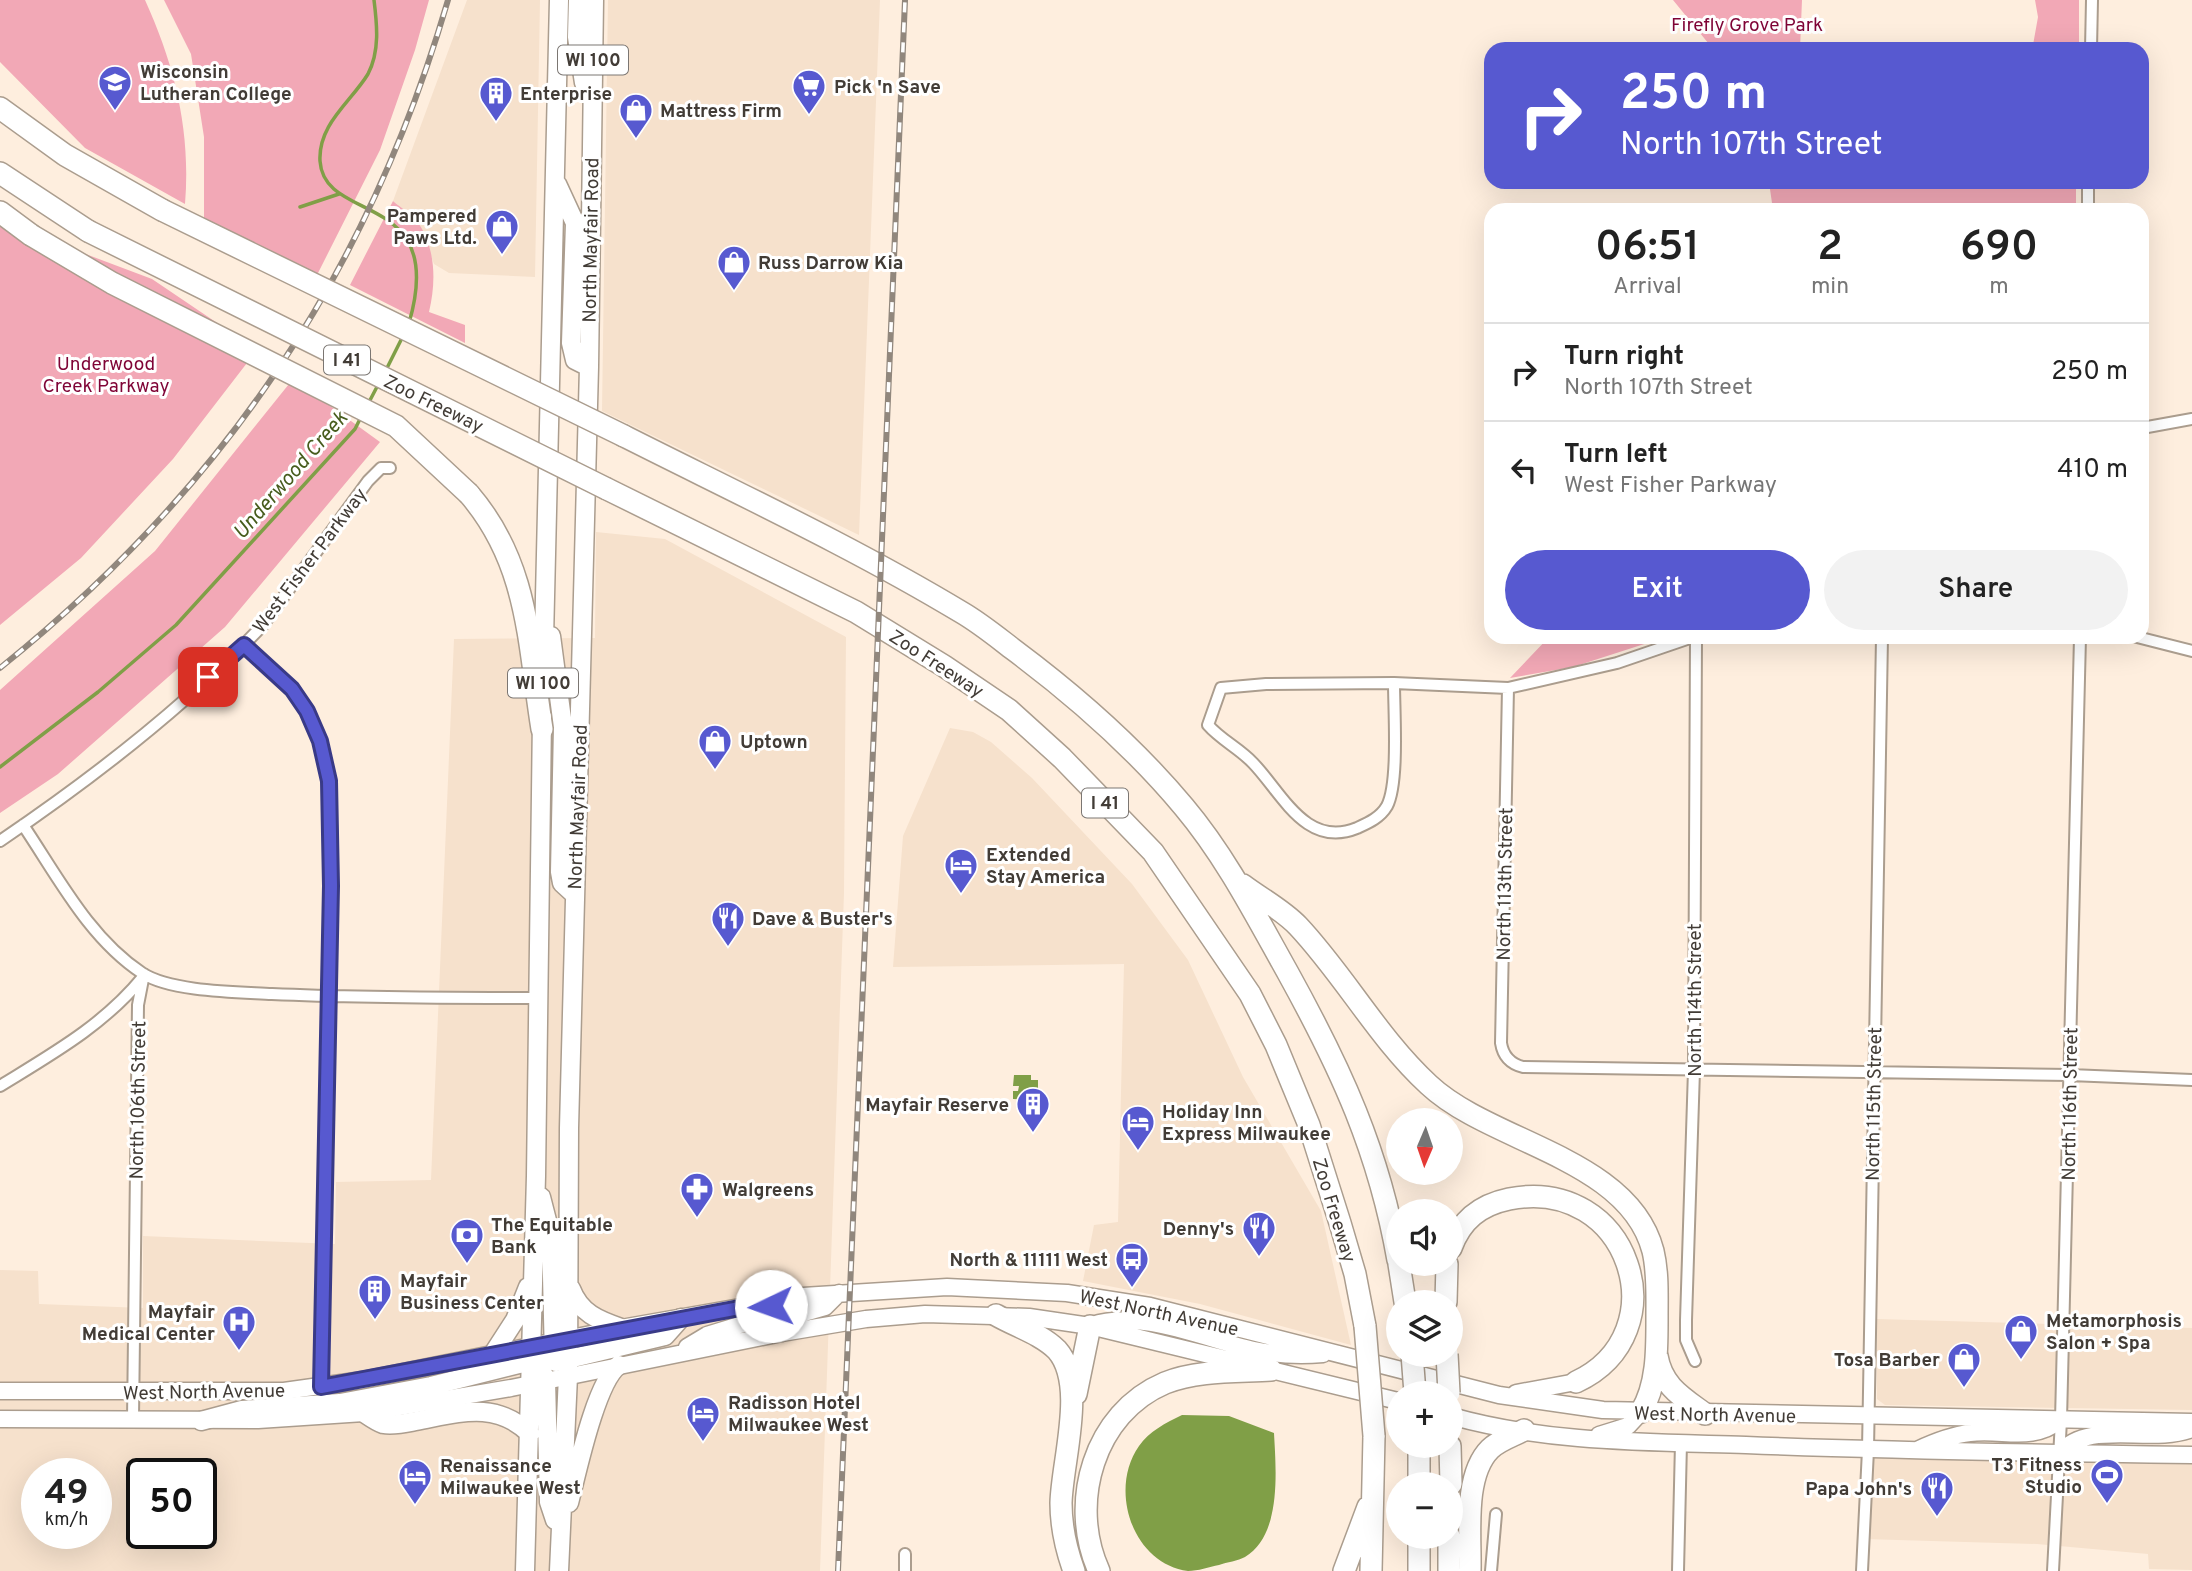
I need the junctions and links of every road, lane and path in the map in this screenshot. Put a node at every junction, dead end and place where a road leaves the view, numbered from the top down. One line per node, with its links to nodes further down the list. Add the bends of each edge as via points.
1 (559, 0): 9 (main road, North Mayfair Road / WI 100)
2 (578, 0): 7 (main road, via 577,37)
3 (594, 0): 7 (main road, North Mayfair Road / WI 100)
4 (2092, 0): 5 (street)
5 (2091, 42)
6 (0, 108): 28 (highway, bridge, via 65,155 162,210 624,436 964,613 1061,685 1132,748 1186,809)
7 (591, 121): 11 (main road, North Mayfair Road / WI 100)
8 (0, 173): 87 (highway, Zoo Freeway / I 41, bridge, via 88,230 856,612 1009,709 1062,758 1153,852 1250,994 1276,1045 1309,1125 1355,1274 1374,1436)
9 (555, 180): 11 (main road, via 575,223 571,343 575,360); 15 (main road, North Mayfair Road / WI 100)
10 (0, 212): 25 (highway, bridge, via 112,283 396,426 470,494 503,543 522,594)
11 (589, 367): 29 (main road, North Mayfair Road / WI 100)
12 (2192, 419): 13 (street)
13 (2149, 427)
14 (390, 468): 21 (street, West Fisher Parkway, via 381,468 368,481)
15 (544, 601): 25 (main road, North Mayfair Road / WI 100); 29 (main road, via 563,727 560,872 566,889)
16 (2149, 640): 22 (street)
17 (1674, 644): 24 (street, via 1617,663)
18 (1695, 644): 33 (street, North 114th Street)
19 (1882, 644): 34 (street, North 115th Street)
20 (2080, 644): 35 (street, North 116th Street)
21 (244, 645): 26 (street, West Fisher Parkway, via 159,721); 31 (street, via 298,697 315,726 326,760 331,858)
22 (2192, 651)
23 (1394, 683): 23 (street, via 1392,788 1386,807 1373,821 1348,831 1323,831 1305,824 1251,760 1208,725 1221,688); 24 (street)
24 (1508, 688): 33 (street, North 113th Street, via 1501,1043 1506,1058 1523,1067)
25 (542, 729): 32 (main road, North Mayfair Road / WI 100)
26 (23, 825): 27 (street, West Fisher Parkway); 30 (street, via 81,912 108,945)
27 (0, 841)
28 (1238, 882): 39 (highway, via 1341,1073 1371,1148); 51 (highway, via 1297,925 1387,1039 1441,1096 1584,1172 1620,1199 1653,1251)
29 (574, 894): 42 (main road, North Mayfair Road / WI 100)
30 (144, 974): 31 (street, via 217,991); 37 (street, via 126,998 92,1028); 63 (street, North 106th Street, via 138,1005)
31 (329, 997): 32 (street); 60 (street)
32 (537, 998): 38 (main road, North Mayfair Road / WI 100)
33 (1693, 1070): 34 (street); 56 (street, North 114th Street, via 1686,1330 1688,1350)
34 (1873, 1074): 35 (street); 70 (street, North 115th Street)
35 (2070, 1076): 36 (street); 74 (street, North 116th Street)
36 (2192, 1080)
37 (0, 1086)
38 (536, 1176): 41 (main road, North Mayfair Road / WI 100); 55 (main road, via 551,1236)
39 (1386, 1209)
40 (1463, 1226): 59 (highway, via 1488,1204 1522,1197 1557,1198 1591,1212 1614,1235 1627,1261 1633,1304 1611,1357)
41 (533, 1274): 54 (main road, via 515,1320); 55 (main road, North Mayfair Road / WI 100)
42 (569, 1283): 49 (main road, via 581,1308); 55 (main road, North Mayfair Road / WI 100)
43 (839, 1293): 44 (main road, West North Avenue, via 998,1288); 45 (main road, West North Avenue); 50 (main road, via 825,1307 790,1317)
44 (1096, 1297): 48 (main road); 53 (main road, West North Avenue, via 1194,1316)
45 (771, 1302): 47 (main road, West North Avenue); 52 (main road, via 766,1317 707,1335)
46 (996, 1315): 48 (main road, West North Avenue); 50 (main road, West North Avenue, via 899,1315); 79 (highway, via 1043,1339 1063,1358 1071,1379)
47 (681, 1318): 49 (main road, West North Avenue); 55 (main road, via 665,1336)
48 (1090, 1326): 53 (main road, via 1114,1319 1138,1321 1257,1351 1300,1356); 58 (main road, West North Avenue); 79 (highway)
49 (621, 1328): 55 (main road, West North Avenue)
50 (782, 1333): 52 (main road, West North Avenue)
51 (1657, 1351): 67 (highway); 69 (highway, via 1665,1381)
52 (678, 1352): 57 (main road, West North Avenue)
53 (1336, 1353): 64 (main road, West North Avenue)
54 (493, 1354): 55 (main road, West North Avenue); 60 (main road, West North Avenue)
55 (548, 1360): 57 (main road, West North Avenue); 68 (main road, West North Avenue); 75 (main road, via 382,1397 242,1410); 80 (main road, North Mayfair Road / WI 100); 89 (main road, North Mayfair Road / WI 100)
56 (1695, 1361)
57 (619, 1365): 89 (main road, via 602,1390)
58 (1271, 1370): 65 (main road, West North Avenue); 97 (highway, via 1208,1373 1165,1383 1118,1418 1093,1456 1089,1479 1089,1533)
59 (1576, 1382): 64 (main road)
60 (321, 1387): 63 (main road, West North Avenue)
61 (0, 1391): 62 (main road, West North Avenue)
62 (92, 1392): 63 (main road, West North Avenue); 66 (main road, via 44,1401)
63 (134, 1392): 73 (street, North 106th Street)
64 (1499, 1395): 67 (main road, West North Avenue)
65 (1386, 1398)
66 (0, 1400)
67 (1641, 1412): 69 (main road, West North Avenue); 81 (main road, via 1628,1426)
68 (364, 1413): 75 (main road, West North Avenue); 80 (main road, via 383,1424 399,1424 461,1412 490,1412 508,1416)
69 (1705, 1414): 70 (main road, West North Avenue)
70 (1867, 1417): 74 (main road, West North Avenue); 83 (street, North 115th Street)
71 (1463, 1418): 78 (main road, West North Avenue)
72 (0, 1419): 73 (main road, West North Avenue)
73 (133, 1419): 75 (main road, West North Avenue)
74 (2062, 1420): 76 (main road, West North Avenue); 84 (main road, via 2039,1433 1971,1433 1940,1439); 85 (street, North 116th Street)
75 (201, 1421)
76 (2192, 1422)
77 (2192, 1429): 85 (main road, via 2149,1436 2083,1435 2067,1443)
78 (1524, 1430): 81 (main road, West North Avenue); 102 (highway, via 1493,1446 1482,1460 1473,1500)
79 (1069, 1433): 96 (highway, via 1061,1502 1063,1532)
80 (530, 1434): 93 (main road, North Mayfair Road / WI 100)
81 (1590, 1438): 82 (main road, West North Avenue)
82 (1681, 1443): 83 (main road, West North Avenue); 104 (street)
83 (1868, 1450): 84 (main road, West North Avenue); 105 (street, North 115th Street)
84 (1916, 1451): 85 (main road, West North Avenue)
85 (2060, 1453): 86 (main road, West North Avenue); 106 (street, North 116th Street)
86 (2192, 1455)
87 (1374, 1488): 98 (highway); 99 (highway, Zoo Freeway / I 41)
88 (1496, 1514): 103 (street)
89 (560, 1533): 94 (main road, North Mayfair Road / WI 100)
90 (1419, 1549): 100 (highway)
91 (1450, 1549): 101 (highway)
92 (905, 1554): 95 (street)
93 (526, 1565)
94 (559, 1571)
95 (905, 1571)
96 (1074, 1571)
97 (1099, 1571)
98 (1344, 1571)
99 (1371, 1571)
100 (1419, 1571)
101 (1449, 1571)
102 (1470, 1571)
103 (1491, 1571)
104 (1678, 1571)
105 (1862, 1571)
106 (2053, 1571)

